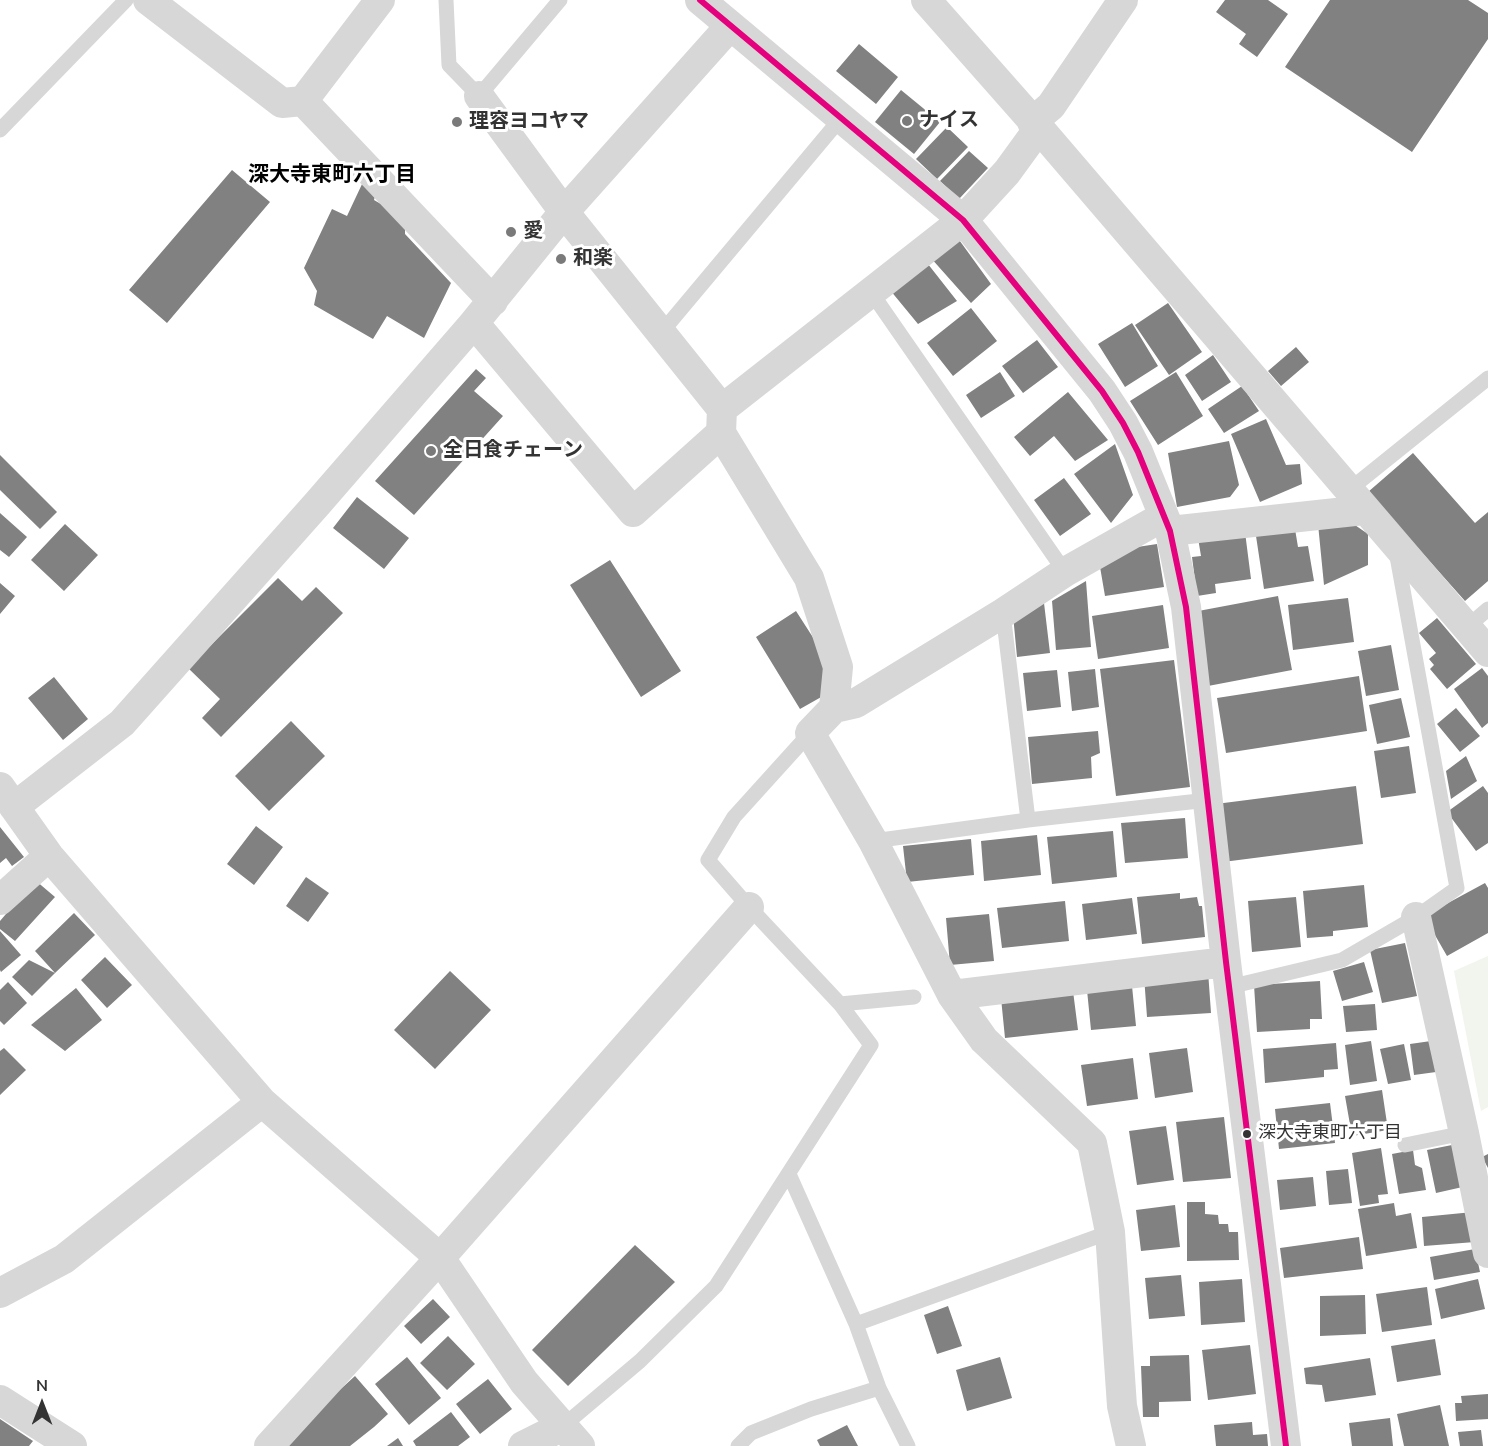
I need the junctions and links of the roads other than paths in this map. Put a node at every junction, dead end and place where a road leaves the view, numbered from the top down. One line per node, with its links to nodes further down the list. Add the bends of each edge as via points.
1 (126, 0): 14 (lane)
2 (380, 0): 11 (street)
3 (446, 0): 10 (lane, via 449,65)
4 (560, 0): 10 (lane)
5 (700, 0): 9 (street)
6 (926, 0): 13 (street)
7 (1123, 0): 13 (street)
8 (155, 2): 11 (street, via 282,103)
9 (730, 26): 12 (street); 15 (street)
10 (479, 96): 15 (street)
11 (303, 102): 18 (street)
12 (842, 117): 16 (street); 19 (lane)
13 (1036, 125): 16 (street, via 1007,172); 22 (street)
14 (0, 130)
15 (564, 212): 18 (street); 19 (street)
16 (963, 220): 17 (street); 23 (street, via 1102,391 1138,452)
17 (871, 292): 21 (street); 25 (lane)
18 (484, 312): 21 (street, via 633,512); 31 (street, via 122,723)
19 (661, 333): 21 (street)
20 (1488, 378): 22 (lane)
21 (721, 421): 29 (street, via 809,578 838,667)
22 (1357, 500): 23 (street); 24 (street)
23 (1167, 524): 25 (street); 32 (street, via 1186,607)
24 (1394, 543): 27 (street); 38 (lane, via 1457,888)
25 (1065, 572): 26 (street)
26 (1003, 613): 29 (street, via 856,702); 33 (lane)
27 (1477, 618): 28 (street)
28 (1488, 652)
29 (834, 708): 30 (street)
30 (810, 733): 34 (street); 37 (lane, via 734,817 708,860)
31 (7, 797): 35 (street)
32 (1208, 800): 33 (lane); 39 (street)
33 (1028, 820): 34 (lane)
34 (873, 841): 40 (street)
35 (49, 856): 36 (street); 43 (street)
36 (0, 900)
37 (749, 907): 42 (lane); 49 (street)
38 (1416, 917): 39 (lane, via 1342,960); 44 (street)
39 (1227, 974): 40 (street); 61 (street)
40 (952, 995): 47 (street, via 984,1040 1092,1143)
41 (914, 997): 42 (lane)
42 (840, 1004): 46 (lane, via 871,1045)
43 (262, 1102): 49 (street); 50 (street, via 64,1259)
44 (1473, 1135): 45 (lane); 48 (street)
45 (1405, 1145)
46 (789, 1174): 51 (lane); 54 (lane, via 716,1287)
47 (1110, 1232): 51 (lane); 60 (street, via 1122,1406)
48 (1488, 1253)
49 (440, 1258): 54 (street, via 524,1382); 56 (street)
50 (0, 1293)
51 (856, 1324): 52 (lane)
52 (879, 1388): 58 (lane, via 751,1433); 59 (lane)
53 (0, 1400): 55 (street)
54 (571, 1436): 57 (street)
55 (72, 1446)
56 (269, 1446)
57 (523, 1446)
58 (738, 1446)
59 (908, 1446)
60 (1131, 1446)
61 (1286, 1446)

